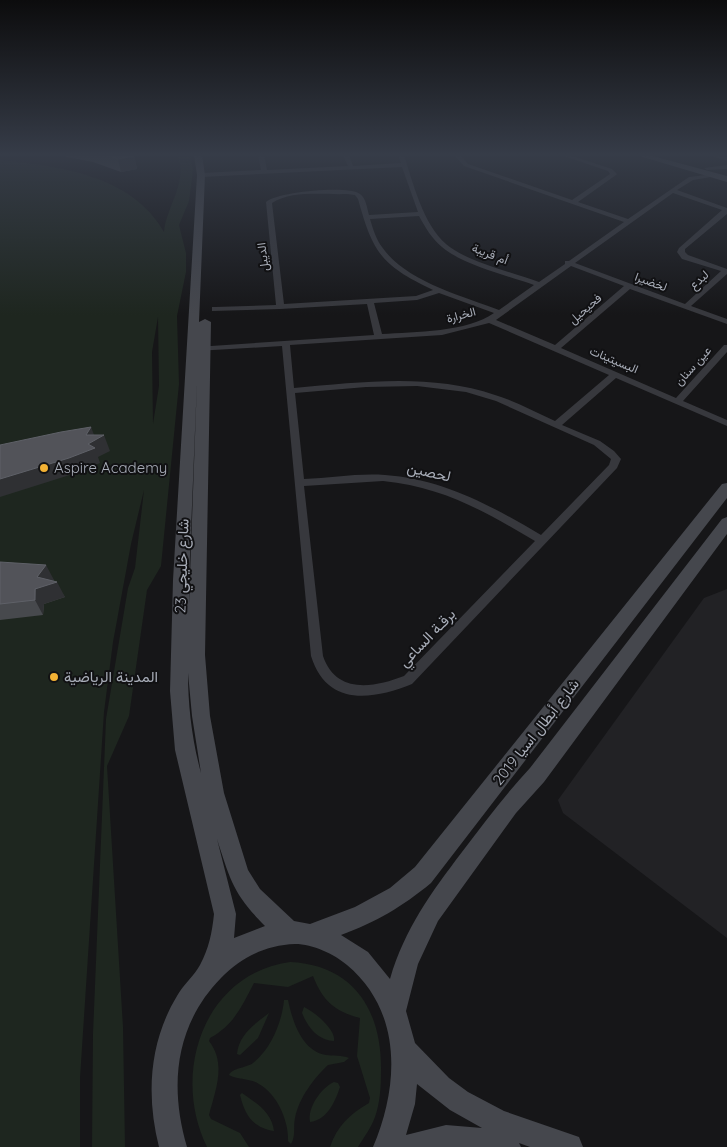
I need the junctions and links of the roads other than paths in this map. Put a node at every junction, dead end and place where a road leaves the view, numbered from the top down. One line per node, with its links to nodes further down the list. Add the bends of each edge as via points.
1 (204, 209): 27 (main road, شارع خليجي 23)
2 (269, 209): 17 (street, الديبل)
3 (364, 209): 9 (street, الديبل)
4 (421, 209): 8 (street, أم قريبة)
5 (589, 209): 10 (street)
6 (649, 209): 10 (street, الخرارة)
7 (724, 209): 12 (street, لبدع, via 725,212 680,252 685,257)
8 (423, 214): 9 (street); 13 (street, أم قريبة, via 443,245)
9 (367, 217): 15 (street, الديبل, via 381,252 413,277)
10 (629, 222): 11 (street, الخرارة)
11 (568, 263): 13 (street, الخرارة); 14 (street, لخضيرا)
12 (727, 271): 18 (street, لبدع)
13 (540, 285): 20 (street, الخرارة)
14 (629, 286): 18 (street, لخضيرا); 26 (street, فحيحيل)
15 (439, 290): 16 (street, via 417,298); 20 (street, الديبل)
16 (370, 300): 17 (street); 23 (street)
17 (280, 306): 19 (street)
18 (686, 307): 22 (street, لخضيرا)
19 (215, 309)
20 (500, 313): 21 (street, الخرارة)
21 (490, 320): 23 (street, الخرارة, via 442,332); 26 (street, البسيتينات)
22 (727, 322)
23 (379, 337): 24 (street, الخرارة)
24 (286, 343): 27 (street, الخرارة); 29 (street, برقـة الساعي)
25 (727, 347): 30 (street, عين سنان)
26 (556, 348): 28 (street, البسيتينات)
27 (198, 349): 37 (main road, شارع خليجي 23)
28 (615, 374): 30 (street, البسيتينات); 32 (street)
29 (290, 391): 32 (street, برقـة الساعي, via 377,384 437,386 491,396); 33 (street, برقـة الساعي)
30 (678, 401): 31 (street, البسيتينات)
31 (727, 423)
32 (556, 425): 36 (street, برقـة الساعي, via 602,446 616,459 614,466)
33 (298, 483): 36 (street, لحصين, via 382,478 436,487 465,496); 36 (street, برقـة الساعي, via 317,656 323,673 335,684 351,689 370,692 408,680)
34 (727, 488): 38 (main road, شارع أبطال اسيا 2019, via 423,875 398,896 361,916)
35 (727, 523): 40 (main road, شارع أبطال اسيا 2019, via 430,912 408,962)
36 (542, 540)
37 (189, 579): 38 (main road, شارع خليجي 23, via 201,716 219,811 239,875 252,896); 39 (main road, شارع خليجي 23, via 179,691 185,750 225,914 222,944)
38 (300, 934): 39 (main road, via 261,938 247,943); 40 (main road, via 345,949 360,960 385,991)
39 (210, 971): 42 (main road, شارع خليجي 23, via 192,992 182,1011 167,1053 163,1100)
40 (394, 1010): 41 (main road)
41 (404, 1050): 43 (main road, via 403,1096); 46 (main road, via 429,1080 468,1108 494,1121)
42 (173, 1147)
43 (387, 1147)
44 (409, 1147): 45 (main road, via 447,1138 466,1138)
45 (507, 1147)
46 (570, 1147)

